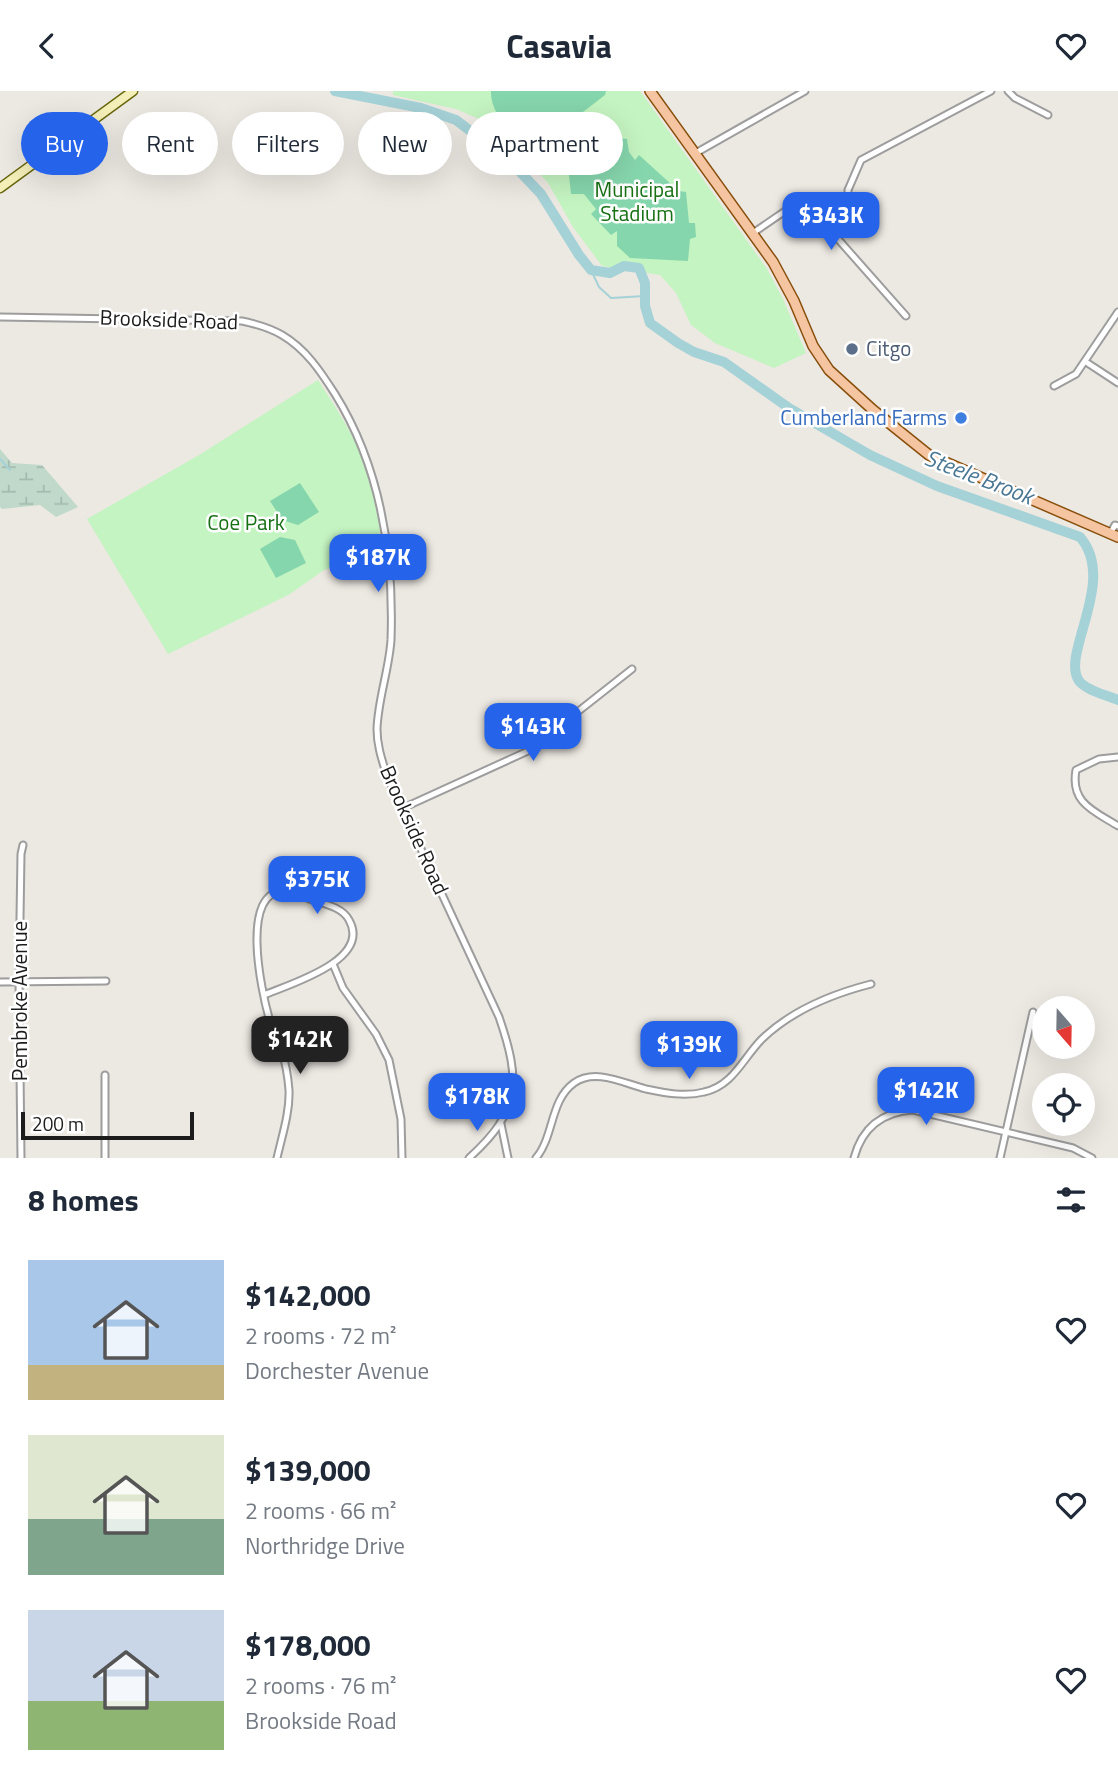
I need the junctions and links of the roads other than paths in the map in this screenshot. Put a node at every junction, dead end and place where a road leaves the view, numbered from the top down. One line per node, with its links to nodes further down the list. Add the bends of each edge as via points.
1 (133, 91): 8 (main road)
2 (650, 91): 7 (main road)
3 (803, 91): 7 (street)
4 (991, 91): 9 (street, via 861,160 848,190 848,218)
5 (1008, 91): 6 (street)
6 (1048, 115)
7 (694, 154): 10 (main road)
8 (0, 188)
9 (830, 230): 10 (street, via 811,201 790,207); 12 (street)
10 (753, 233): 18 (main road, via 785,281 813,346 829,370 873,410 929,455)
11 (1118, 312): 14 (street)
12 (905, 316)
13 (0, 317): 21 (street, Brookside Road, via 242,321 282,335 313,362 352,423 376,486 392,607 387,677 377,729 379,752)
14 (1086, 362): 15 (street); 16 (street, via 1076,374)
15 (1118, 383)
16 (1054, 386)
17 (1118, 526): 18 (street)
18 (1114, 536)
19 (632, 669): 21 (street, via 528,751)
20 (1118, 757): 22 (street, via 1099,759 1076,770 1074,782 1085,805)
21 (403, 808): 32 (street, Brookside Road, via 509,1045 512,1099)
22 (1118, 826)
23 (23, 845): 27 (street, Pembroke Avenue)
24 (333, 964): 29 (street); 29 (street, via 348,953 354,937 349,920 339,910 287,891 274,894 264,901 257,928); 37 (street, via 388,1060 401,1119)
25 (106, 981): 27 (street)
26 (0, 982): 27 (street)
27 (19, 982): 34 (street, Pembroke Avenue)
28 (871, 984): 40 (street, via 823,1000 782,1022 761,1039 734,1074 706,1092 667,1093 599,1076 583,1077 563,1094)
29 (264, 995): 36 (street, via 289,1092)
30 (1032, 1015): 33 (street)
31 (105, 1075): 35 (street)
32 (501, 1123): 38 (street, Brookside Road); 39 (street)
33 (1006, 1132): 41 (street, via 901,1111 870,1127); 42 (street); 43 (street, via 1073,1148)
34 (21, 1158)
35 (105, 1158)
36 (277, 1158)
37 (402, 1158)
38 (469, 1158)
39 (508, 1158)
40 (536, 1158)
41 (854, 1158)
42 (1000, 1158)
43 (1092, 1158)

